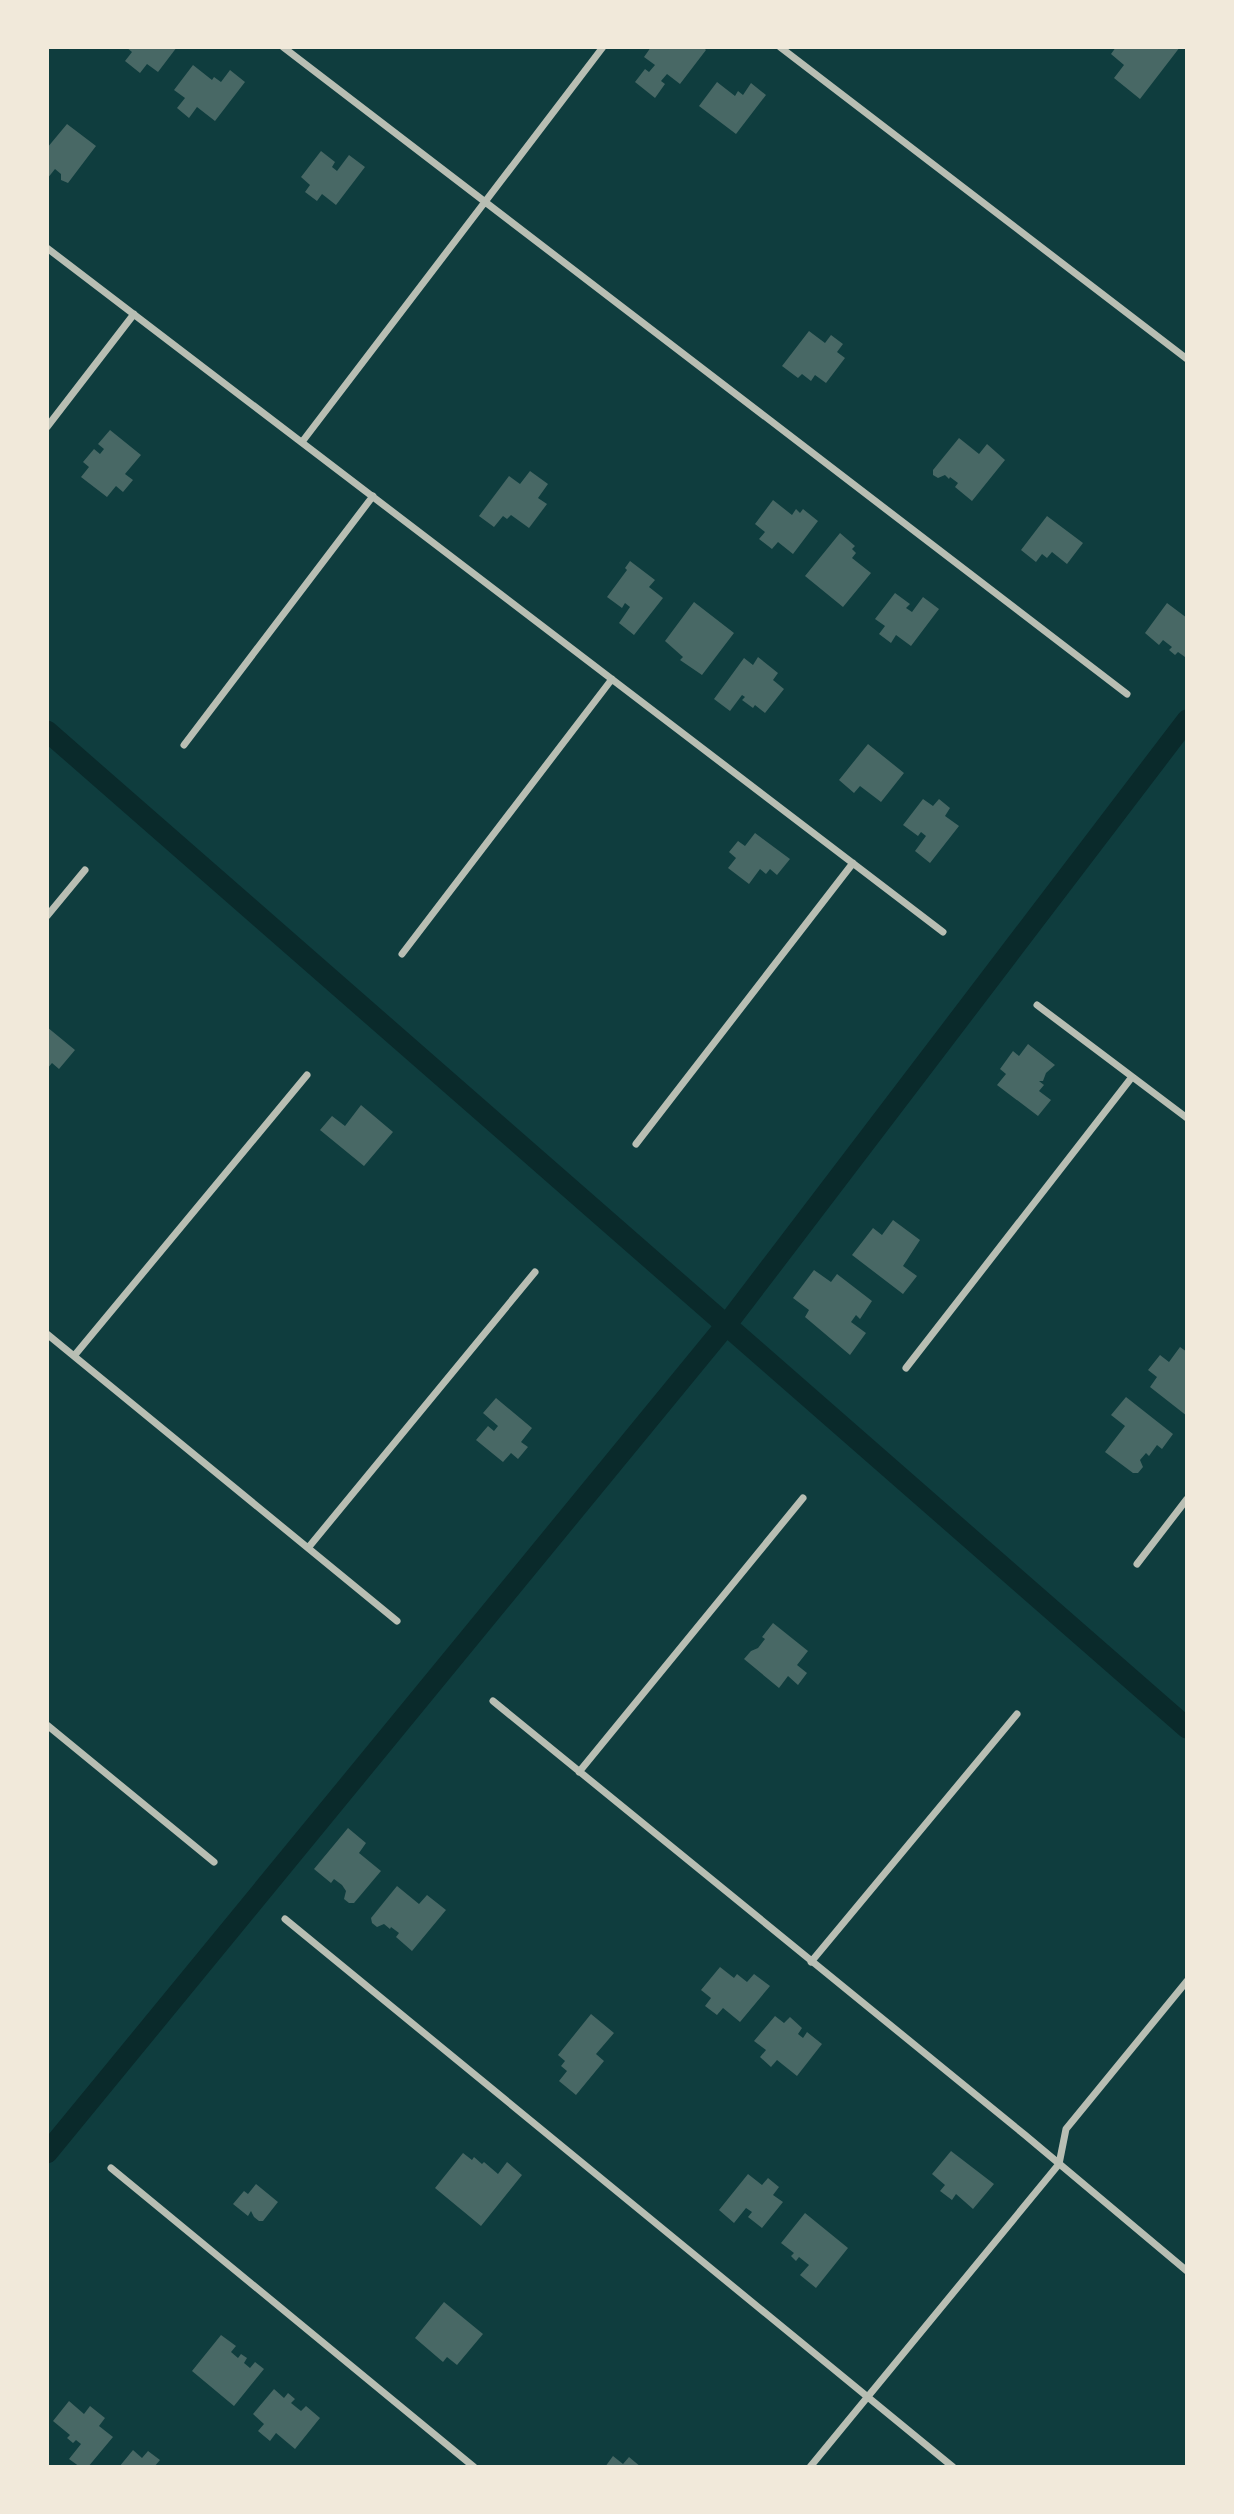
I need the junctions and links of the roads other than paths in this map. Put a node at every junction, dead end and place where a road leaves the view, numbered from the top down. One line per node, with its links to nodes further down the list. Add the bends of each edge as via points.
1 (283, 47): 4 (street)
2 (603, 47): 4 (street)
3 (780, 47): 7 (street)
4 (484, 202): 9 (street); 12 (street)
5 (47, 248): 6 (street)
6 (134, 314): 8 (street); 9 (street)
7 (1187, 359)
8 (47, 426)
9 (302, 442): 10 (street)
10 (373, 496): 11 (street); 13 (street)
11 (612, 679): 14 (street); 18 (street)
12 (1127, 694)
13 (184, 745)
14 (853, 863): 17 (street); 23 (street)
15 (85, 870): 16 (street)
16 (47, 916)
17 (943, 932)
18 (402, 954)
19 (1037, 1005): 21 (street)
20 (307, 1075): 26 (street)
21 (1132, 1076): 22 (street); 27 (street)
22 (1187, 1118)
23 (636, 1144)
24 (535, 1272): 30 (street)
25 (47, 1334): 26 (street)
26 (74, 1356): 30 (street)
27 (906, 1368)
28 (803, 1498): 36 (street)
29 (1187, 1499): 31 (street)
30 (308, 1548): 32 (street)
31 (1137, 1564)
32 (397, 1621)
33 (493, 1700): 36 (street)
34 (1017, 1714): 39 (street)
35 (47, 1725): 37 (street)
36 (579, 1772): 39 (street)
37 (214, 1862)
38 (285, 1919): 44 (street)
39 (811, 1962): 41 (street)
40 (1187, 1981): 41 (street, via 1066,2129)
41 (1059, 2164): 43 (street); 44 (street)
42 (111, 2168): 45 (street)
43 (1187, 2271)
44 (867, 2396): 46 (street); 47 (street)
45 (474, 2467)
46 (810, 2467)
47 (953, 2467)

